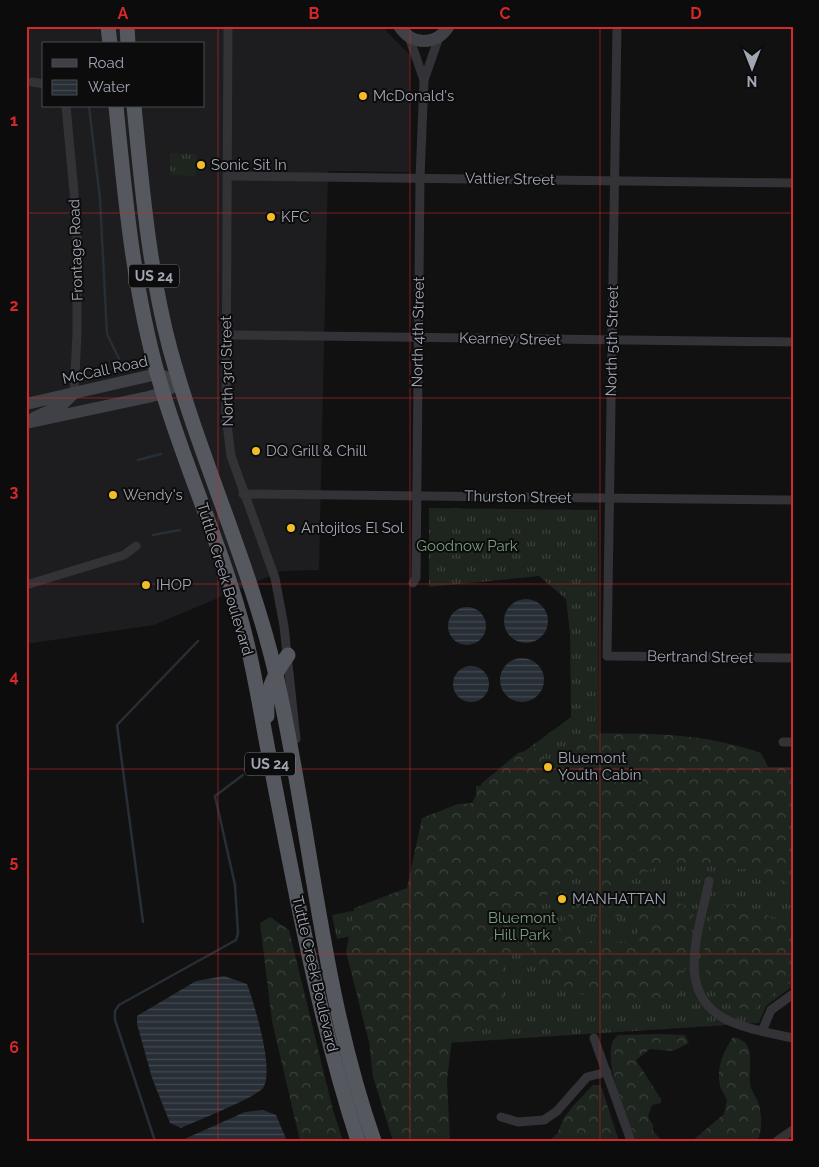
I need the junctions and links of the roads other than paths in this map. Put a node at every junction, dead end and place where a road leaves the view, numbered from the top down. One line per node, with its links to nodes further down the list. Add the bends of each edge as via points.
1 (108, 26): 8 (highway)
2 (127, 26): 9 (highway)
3 (228, 26): 16 (street, North 3rd Street)
4 (449, 26): 7 (main road)
5 (617, 26): 18 (street, North 5th Street)
6 (401, 30): 7 (main road, via 422,41); 10 (street, North 4th Street)
7 (439, 37): 10 (street, North 4th Street)
8 (110, 42)
9 (128, 42)
10 (424, 80): 17 (street, North 4th Street)
11 (32, 82): 12 (street)
12 (42, 84)
13 (66, 108): 27 (street, Frontage Road, via 77,225)
14 (116, 108): 24 (highway, Tuttle Creek Boulevard / US 24, via 132,253)
15 (134, 108): 25 (highway, Tuttle Creek Boulevard / US 24, via 151,259 163,321)
16 (227, 176): 17 (street, Vattier Street); 20 (street, North 3rd Street)
17 (420, 178): 18 (street, Vattier Street); 21 (street, North 4th Street)
18 (614, 181): 19 (street, Vattier Street); 22 (street, North 5th Street)
19 (793, 183)
20 (226, 335): 21 (street, Kearney Street); 30 (street, North 3rd Street, via 226,416 231,456)
21 (418, 337): 22 (street, Kearney Street); 31 (street, North 4th Street)
22 (612, 340): 23 (street, Kearney Street); 32 (street, North 5th Street)
23 (793, 342)
24 (157, 374): 25 (main road, McCall Road); 26 (highway, Tuttle Creek Boulevard / US 24); 27 (main road, McCall Road)
25 (180, 382): 26 (main road); 40 (highway, Tuttle Creek Boulevard / US 24, via 247,579)
26 (163, 393): 29 (main road); 41 (highway, Tuttle Creek Boulevard / US 24, via 236,606)
27 (74, 394): 28 (main road, McCall Road); 29 (main road, via 68,401)
28 (27, 404)
29 (26, 423)
30 (243, 494): 31 (street, Thurston Street); 37 (street, North 3rd Street, via 275,578)
31 (415, 496): 32 (street, Thurston Street); 35 (street, North 4th Street, via 416,578)
32 (609, 498): 33 (street, Thurston Street); 38 (street, North 5th Street)
33 (793, 500)
34 (136, 546): 36 (street, via 124,555)
35 (413, 583)
36 (26, 585)
37 (288, 655): 40 (highway); 42 (street, North 3rd Street)
38 (607, 656): 39 (street, Bertrand Street)
39 (793, 658)
40 (275, 673): 41 (highway, via 266,710); 42 (highway, Tuttle Creek Boulevard / US 24)
41 (268, 750): 51 (highway, Tuttle Creek Boulevard / US 24, via 325,1022)
42 (299, 797): 52 (highway, Tuttle Creek Boulevard / US 24, via 334,1002)
43 (709, 881): 45 (street, via 692,969 696,988 714,1013 736,1024)
44 (793, 994): 45 (street, via 771,1010)
45 (762, 1031): 47 (street)
46 (594, 1038): 48 (street)
47 (793, 1038)
48 (607, 1072): 49 (street, via 587,1077 557,1111 544,1120 518,1122); 53 (street)
49 (501, 1117)
50 (793, 1130): 54 (street)
51 (358, 1141)
52 (374, 1141)
53 (631, 1141)
54 (777, 1141)

